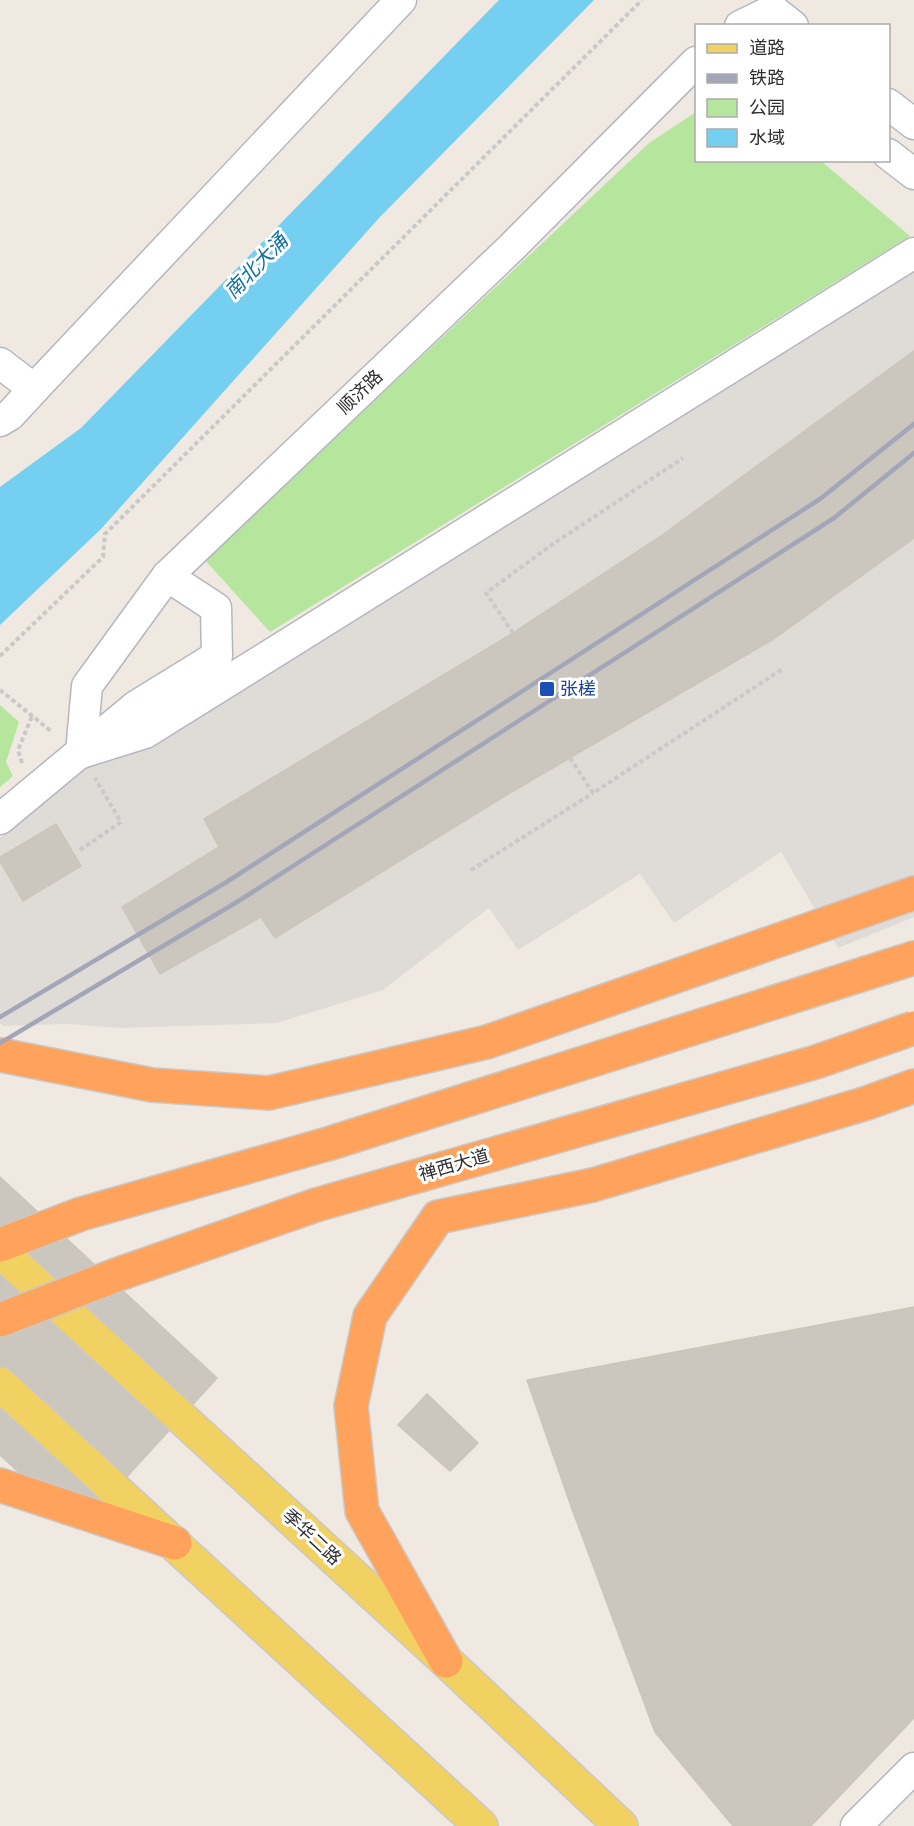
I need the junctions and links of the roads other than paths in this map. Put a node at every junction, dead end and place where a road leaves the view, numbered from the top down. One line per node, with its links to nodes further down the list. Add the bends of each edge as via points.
1 (401, 0): 11 (street)
2 (744, 24): 3 (street, via 773,10)
3 (790, 24)
4 (695, 64): 13 (street, 顺济路, via 512,247)
5 (890, 106): 6 (street)
6 (914, 124)
7 (890, 156): 8 (street)
8 (914, 174)
9 (914, 253): 14 (street, via 145,733)
10 (0, 363): 11 (street)
11 (34, 389): 12 (street)
12 (0, 421)
13 (167, 576): 14 (street, 顺济路, via 87,686); 14 (street, via 216,608 217,656 136,706)
14 (81, 753): 15 (street)
15 (0, 819)
16 (914, 893): 19 (highway, via 487,1042 269,1093 152,1085)
17 (914, 958): 21 (highway, via 331,1143 81,1214)
18 (914, 1028): 23 (highway, 禅西大道, bridge, via 816,1062 316,1205)
19 (1, 1054)
20 (914, 1086): 27 (highway, via 592,1185 438,1218 370,1316 351,1406 362,1511)
21 (0, 1245)
22 (0, 1251): 27 (main road, 季华二路)
23 (0, 1320)
24 (0, 1384): 26 (main road)
25 (0, 1485): 26 (highway)
26 (175, 1543): 29 (main road)
27 (446, 1661): 30 (main road, 季华二路)
28 (914, 1768): 31 (street)
29 (481, 1826)
30 (621, 1826)
31 (856, 1826)

